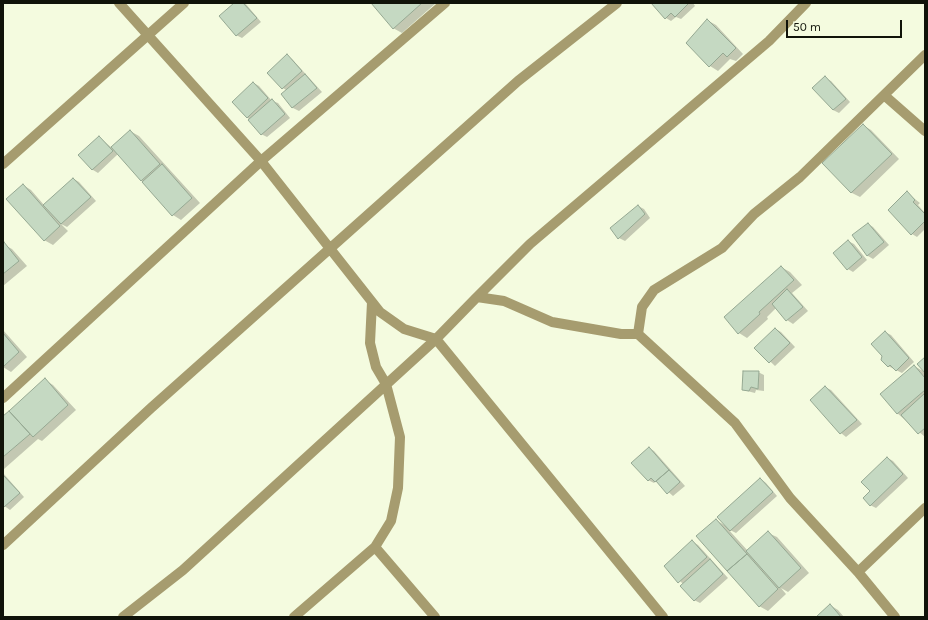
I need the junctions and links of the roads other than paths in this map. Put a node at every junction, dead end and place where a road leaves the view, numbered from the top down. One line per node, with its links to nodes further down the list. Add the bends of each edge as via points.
1 (119, 3): 6 (street)
2 (184, 3): 6 (street)
3 (445, 3): 10 (street)
4 (617, 3): 12 (street, via 518,81)
5 (806, 3): 13 (street, via 769,41 530,244)
6 (148, 34): 10 (street); 11 (street)
7 (925, 55): 8 (street)
8 (884, 95): 9 (street); 15 (street, via 800,177 754,214 722,248 654,290 642,307)
9 (925, 131)
10 (261, 161): 12 (street); 18 (street)
11 (3, 164)
12 (329, 248): 14 (street); 20 (street)
13 (477, 297): 15 (street, via 504,301 552,322 620,334); 16 (street)
14 (372, 302): 16 (street, via 380,312 404,329); 17 (street, via 370,343 376,367)
15 (638, 334): 22 (street, via 735,423 790,498)
16 (436, 339): 17 (street); 26 (street)
17 (386, 384): 21 (street, via 400,437 398,488 392,521); 23 (street, via 183,570)
18 (5, 393)
19 (925, 508): 22 (street)
20 (3, 545)
21 (375, 547): 24 (street); 25 (street)
22 (858, 572): 27 (street)
23 (123, 617)
24 (294, 617)
25 (436, 617)
26 (663, 617)
27 (895, 617)

